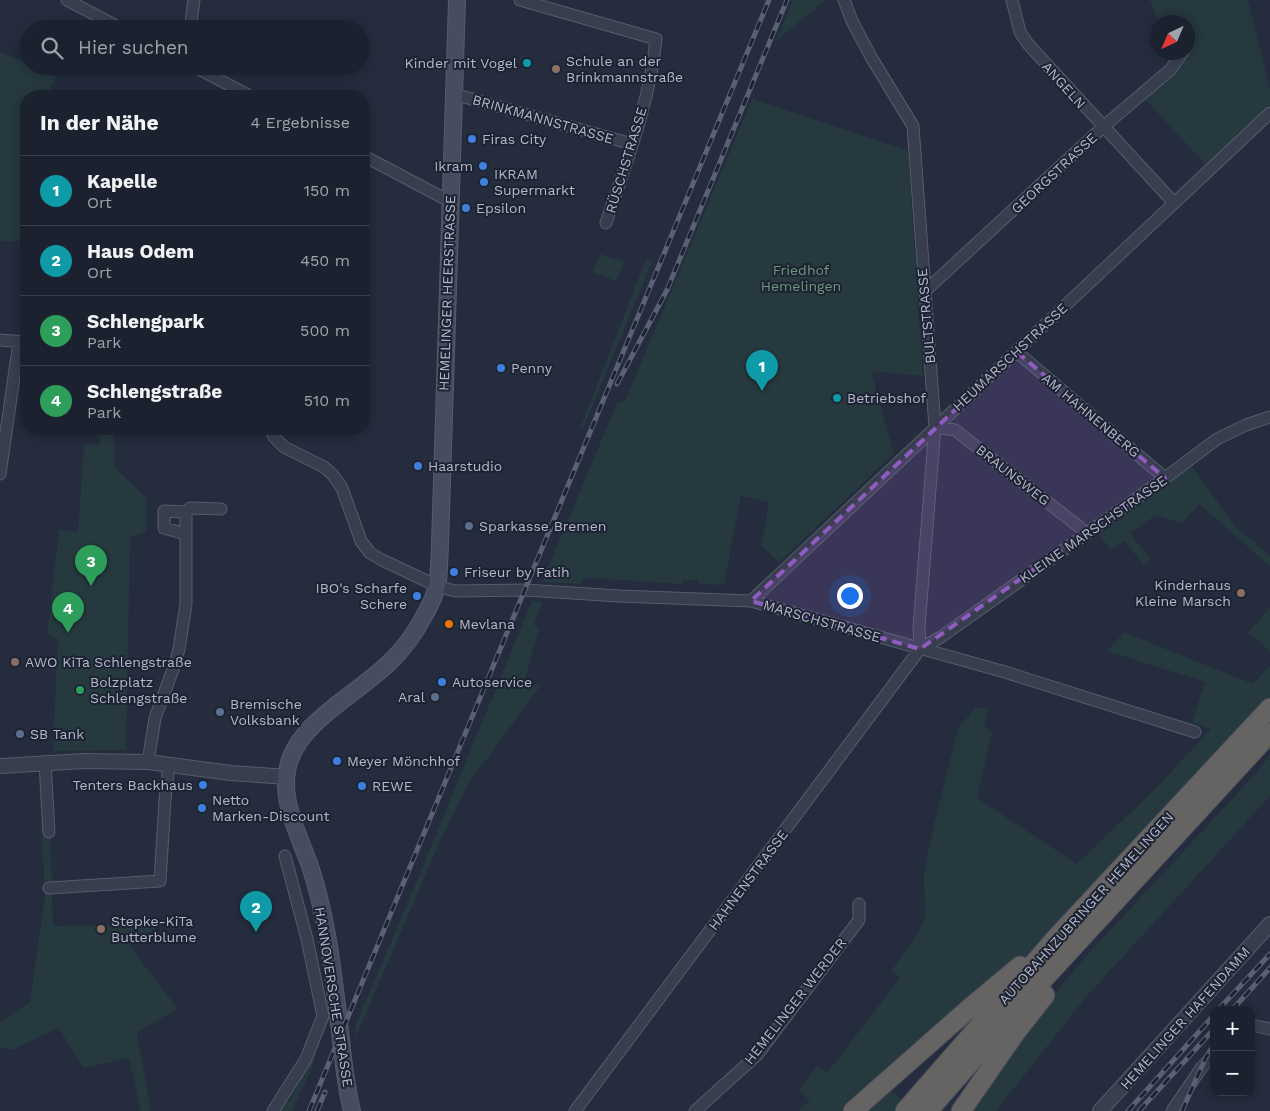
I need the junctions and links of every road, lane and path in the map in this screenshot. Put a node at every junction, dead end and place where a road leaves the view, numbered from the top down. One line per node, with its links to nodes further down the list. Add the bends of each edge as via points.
1 (66, 0): 7 (street)
2 (194, 0): 8 (street)
3 (457, 0): 12 (main road, HEMELINGER HEERSTRASSE)
4 (520, 0): 15 (street, RÜSCHSTRASSE, via 656,39 653,69)
5 (844, 0): 20 (street, BULTSTRASSE, via 871,57 913,126)
6 (1012, 0): 14 (street, ANGELN, via 1020,32 1028,44)
7 (105, 20)
8 (191, 20)
9 (1178, 60): 14 (street, GEORGSTRASSE)
10 (210, 75): 11 (street)
11 (239, 90)
12 (454, 94): 15 (street, BRINKMANNSTRASSE); 17 (main road, HEMELINGER HEERSTRASSE)
13 (1270, 113): 18 (street, HEUMARSCHSTRASSE)
14 (1103, 128): 18 (street, ANGELN); 20 (street, GEORGSTRASSE)
15 (632, 144): 19 (street, RÜSCHSTRASSE)
16 (370, 159): 17 (street)
17 (449, 201): 34 (main road, HEMELINGER HEERSTRASSE)
18 (1174, 203): 23 (street, HEUMARSCHSTRASSE)
19 (606, 223)
20 (924, 292): 26 (street, BULTSTRASSE)
21 (0, 340): 22 (street)
22 (20, 342)
23 (1017, 352): 26 (street, HEUMARSCHSTRASSE); 29 (street, AM HAHNENBERG)
24 (20, 359): 28 (street)
25 (1270, 417): 29 (street, KLEINE MARSCHSTRASSE, via 1217,439)
26 (935, 427): 32 (street, BRAUNSWEG, via 955,430); 35 (street, HEUMARSCHSTRASSE); 36 (street, BULTSTRASSE)
27 (274, 435): 34 (street, MARSCHSTRASSE, via 284,447 324,467 334,476 342,488 362,542 370,553)
28 (0, 474)
29 (1165, 478): 32 (street, KLEINE MARSCHSTRASSE)
30 (220, 509): 31 (street, via 190,508)
31 (186, 512): 33 (street); 33 (street, via 164,511 164,528)
32 (1087, 533): 36 (street, KLEINE MARSCHSTRASSE)
33 (186, 534): 41 (street, via 186,604 179,649 155,718)
34 (437, 586): 35 (street, MARSCHSTRASSE, via 455,591 525,590); 44 (main road, HANNOVERSCHE STRASSE, via 424,616 403,650 318,720 291,757)
35 (751, 601): 36 (street, MARSCHSTRASSE)
36 (920, 649): 38 (street, MARSCHSTRASSE, via 1005,672); 56 (street, HAHNENSTRASSE)
37 (1270, 708): 50 (highway, AUTOBAHNZUBRINGER HEMELINGEN)
38 (1194, 732)
39 (1266, 737): 60 (highway, AUTOBAHNZUBRINGER HEMELINGEN, via 1030,994); 61 (highway, via 1241,776 1065,969)
40 (45, 762): 41 (street); 43 (street); 45 (street)
41 (148, 762): 42 (street)
42 (169, 764): 44 (street); 47 (street, via 160,881)
43 (0, 766)
44 (286, 778): 55 (main road, HANNOVERSCHE STRASSE, via 289,813 310,866 323,913)
45 (49, 832)
46 (285, 856): 54 (street, via 323,1016 306,1058)
47 (50, 888)
48 (859, 904): 57 (street, HEMELINGER WERDER, via 859,920 757,1055)
49 (1270, 924): 62 (street, HEMELINGER HAFENDAMM)
50 (1055, 939): 58 (highway, via 972,1006); 59 (highway, AUTOBAHNZUBRINGER HEMELINGEN)
51 (1255, 1026): 52 (street)
52 (1270, 1029)
53 (1210, 1058): 63 (street)
54 (273, 1111)
55 (352, 1111)
56 (575, 1111)
57 (695, 1111)
58 (853, 1111)
59 (905, 1111)
60 (928, 1111)
61 (960, 1111)
62 (1100, 1111)
63 (1172, 1111)

